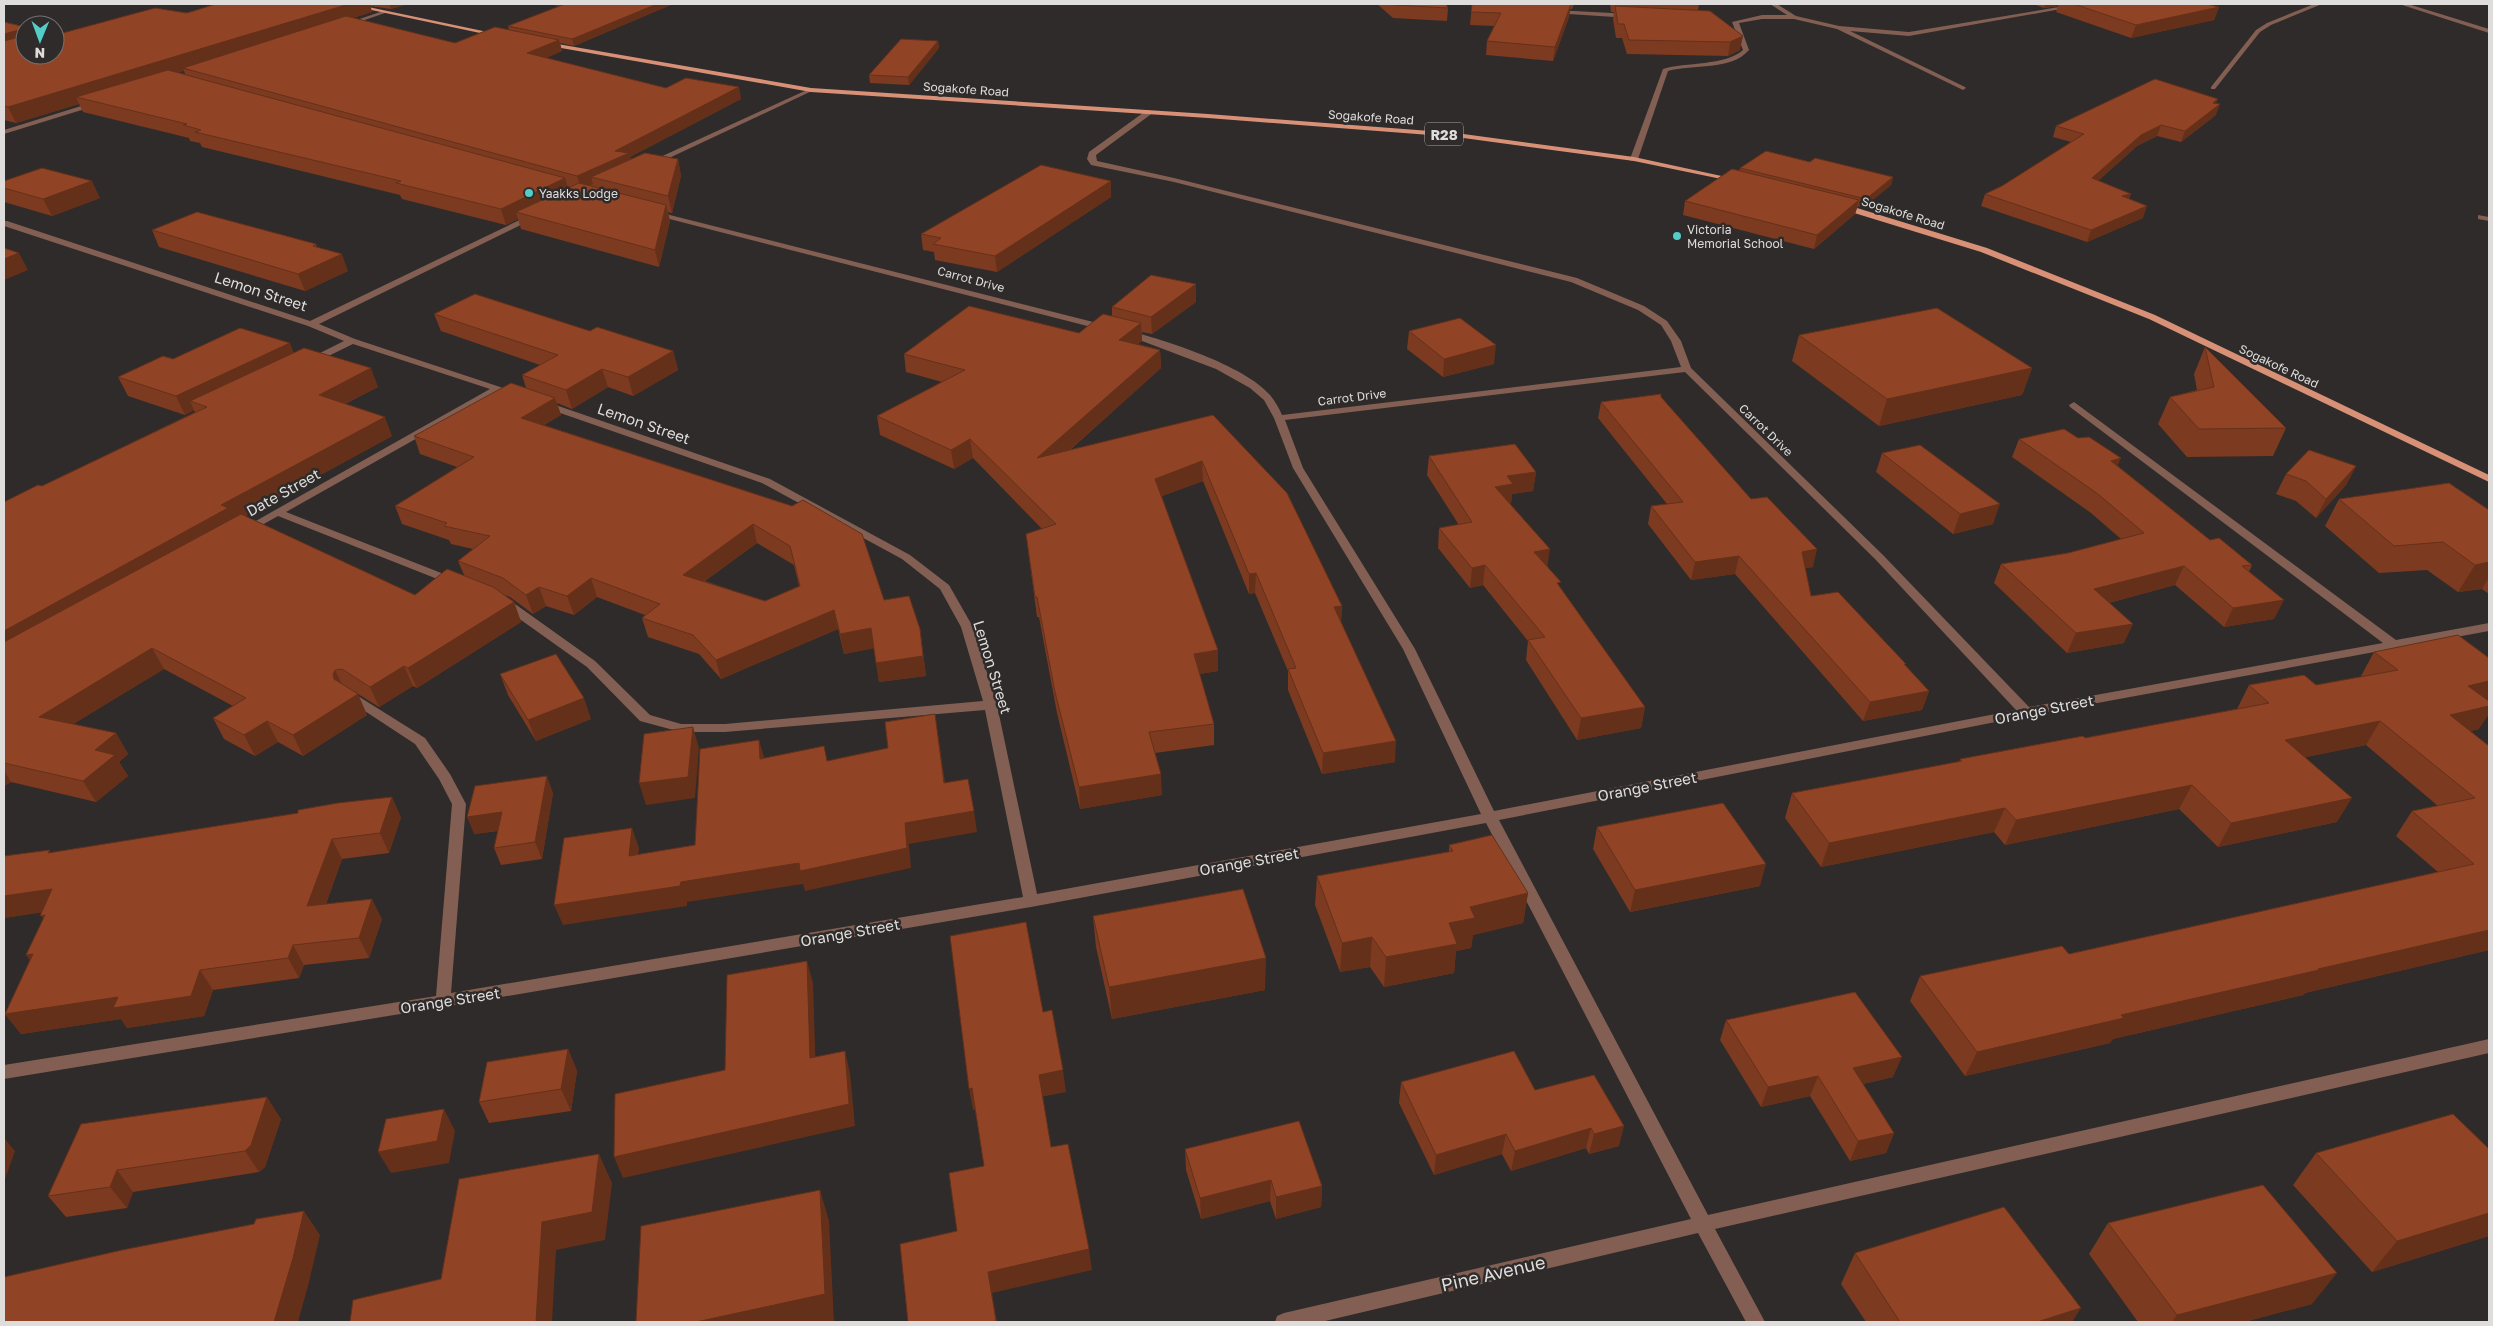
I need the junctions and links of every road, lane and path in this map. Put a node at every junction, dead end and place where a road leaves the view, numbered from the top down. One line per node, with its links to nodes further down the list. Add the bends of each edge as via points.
1 (346, 4): 6 (main road)
2 (1773, 4): 9 (street)
3 (2086, 4): 13 (street, via 1909,34)
4 (2319, 4): 18 (street, via 2258,31)
5 (2402, 4): 14 (street)
6 (385, 12): 12 (street); 15 (main road)
7 (1548, 12): 8 (street)
8 (1636, 16)
9 (1794, 17): 11 (street, via 1762,17); 13 (street)
10 (1725, 21): 11 (street)
11 (1735, 22): 23 (street, via 1746,50 1744,54 1676,65 1665,70)
12 (339, 27)
13 (1840, 28): 17 (street)
14 (2489, 31)
15 (508, 37)
16 (537, 43): 19 (main road, Sogakofe Road / R28)
17 (1963, 88)
18 (2213, 88)
19 (811, 90): 21 (main road, Sogakofe Road / R28); 24 (street)
20 (108, 100): 22 (street)
21 (1150, 112): 23 (main road, Sogakofe Road / R28, via 1456,135); 33 (street, via 1092,154 1094,163 1574,280 1641,308 1664,323 1676,341)
22 (4, 132)
23 (1634, 159): 25 (main road, Sogakofe Road / R28)
24 (643, 166)
25 (1746, 183)
26 (1832, 204): 37 (main road, Sogakofe Road, via 1984,250 2152,317)
27 (640, 208): 36 (street, Carrot Drive, via 1155,340 1232,373 1265,396)
28 (538, 215): 30 (street)
29 (4, 222): 30 (street, Lemon Street)
30 (311, 324): 31 (street, Lemon Street)
31 (352, 341): 32 (street); 34 (street, Lemon Street)
32 (298, 367)
33 (1687, 370): 36 (street, Carrot Drive); 48 (street, Carrot Drive, via 1879,557)
34 (498, 388): 38 (street, Date Street); 47 (street, Lemon Street, via 766,481 906,557 945,587 967,627)
35 (2074, 405): 44 (street)
36 (1279, 418): 49 (street, via 1298,468 1409,649)
37 (2489, 479)
38 (277, 512): 39 (street, Date Street); 40 (street)
39 (234, 536)
40 (468, 588)
41 (496, 599): 47 (street, via 505,602 591,664 645,718 681,728 725,728)
42 (2489, 627): 43 (street, Orange Street)
43 (2436, 637): 44 (street, Orange Street); 45 (street)
44 (2394, 645): 48 (street, Orange Street)
45 (2451, 649)
46 (350, 695): 51 (street, via 420,741 446,777 459,804)
47 (991, 705): 50 (street, Lemon Street)
48 (2026, 712): 49 (street, Orange Street)
49 (1490, 817): 50 (street, Orange Street); 54 (street)
50 (1031, 901): 51 (street, Orange Street)
51 (443, 1001): 53 (street, Orange Street)
52 (2489, 1046): 54 (street, Pine Avenue)
53 (4, 1072)
54 (1703, 1224): 55 (street, Pine Avenue); 56 (street)
55 (1284, 1322)
56 (1756, 1322)

